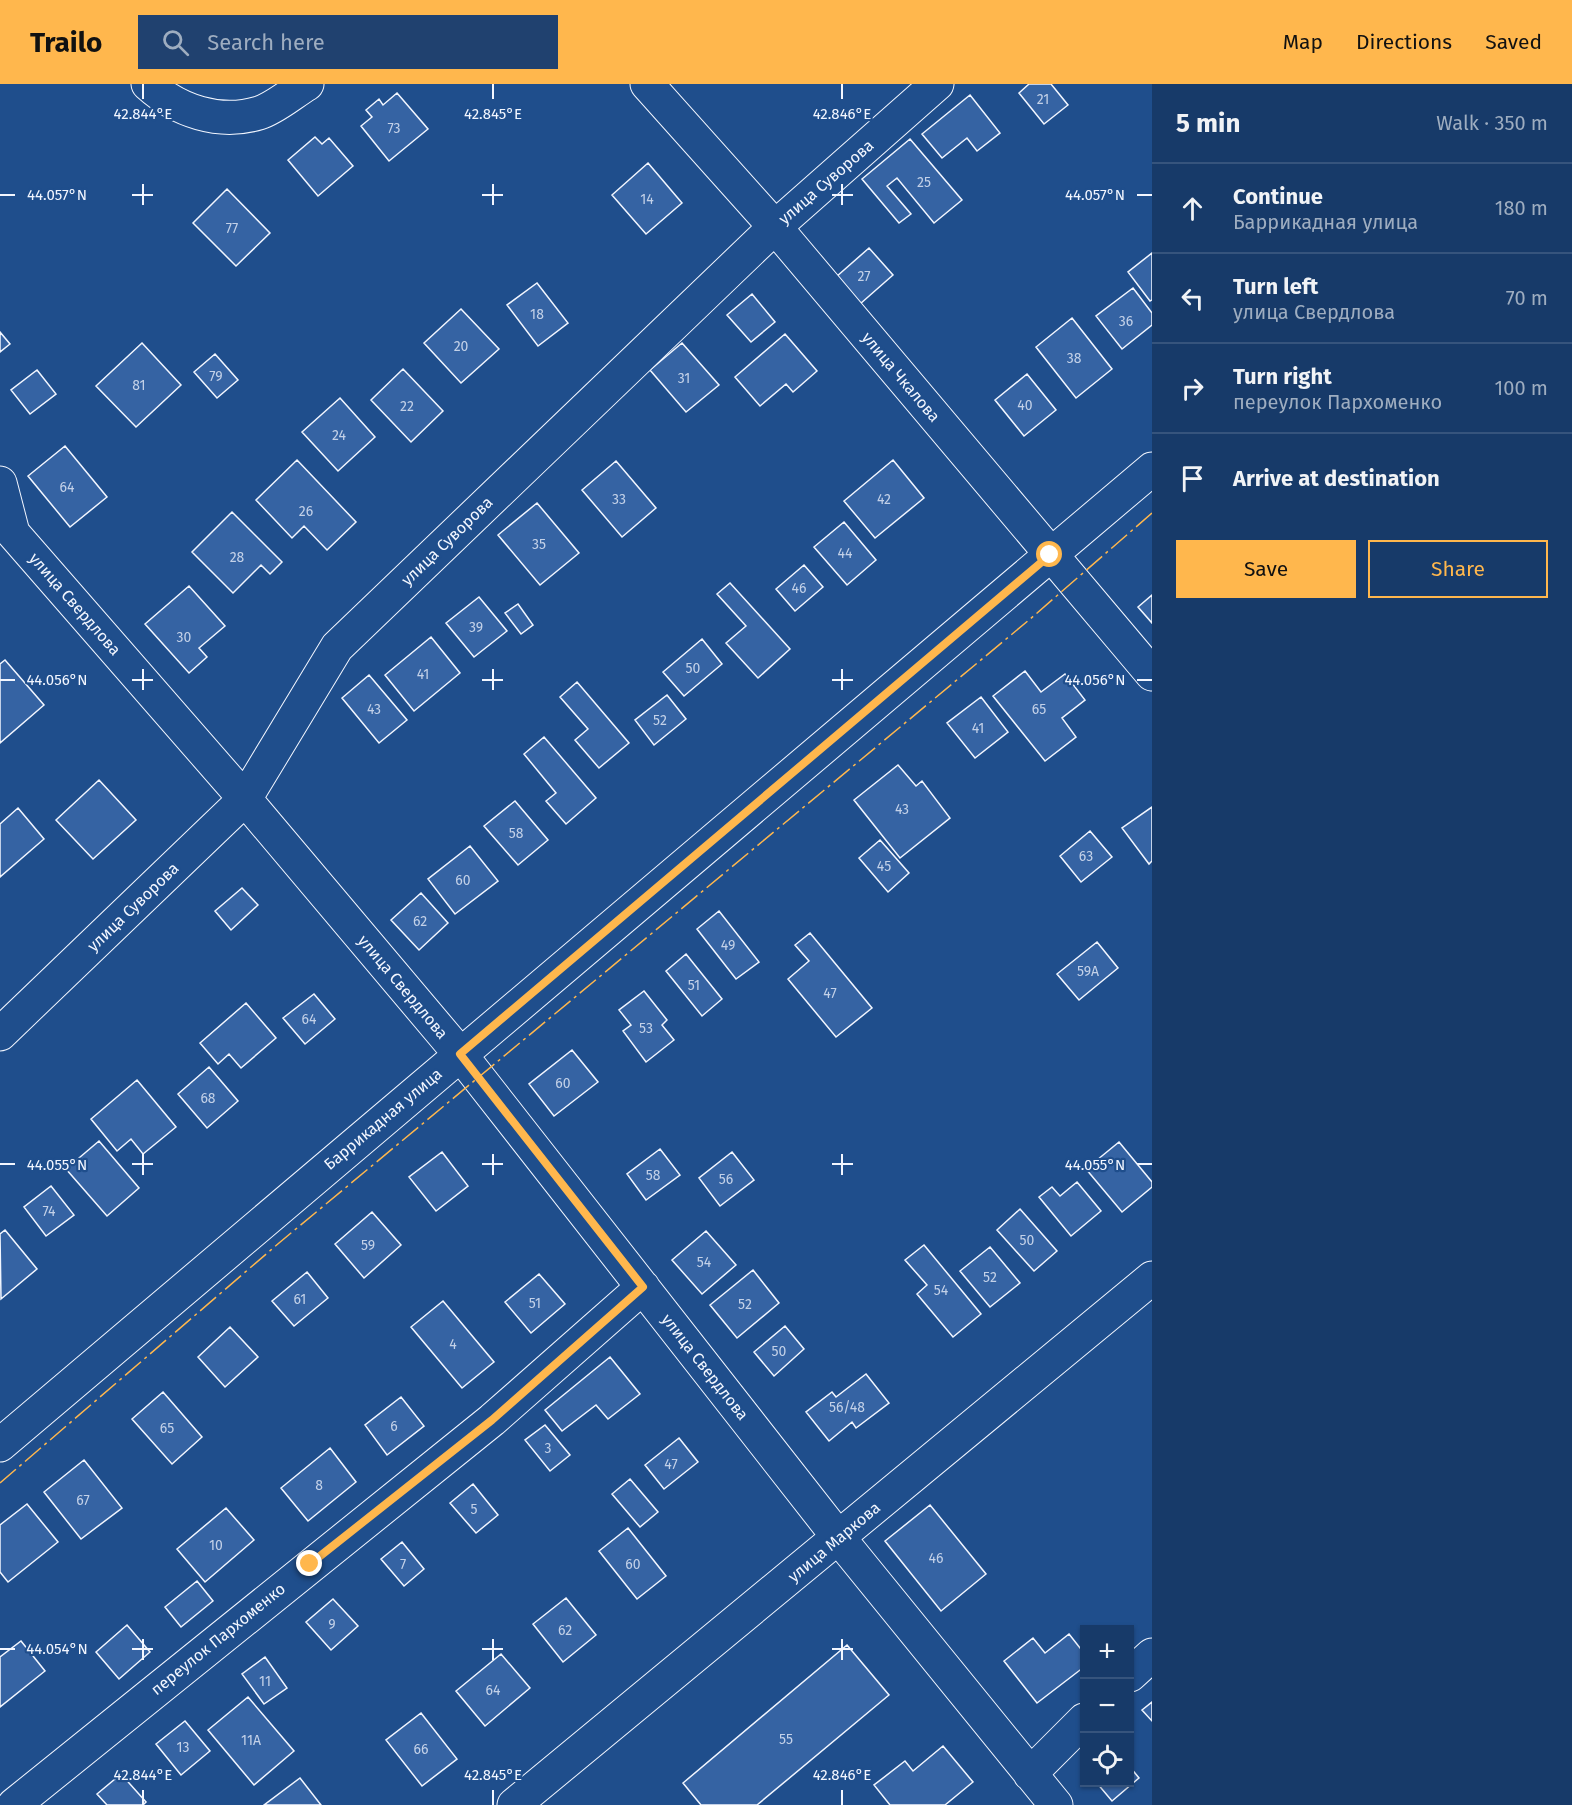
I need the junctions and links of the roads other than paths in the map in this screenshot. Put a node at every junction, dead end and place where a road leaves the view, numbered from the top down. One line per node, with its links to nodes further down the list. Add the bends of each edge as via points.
1 (147, 84): 2 (street, via 191,111 226,119 261,113)
2 (307, 84)
3 (646, 84): 5 (street, улица Чкалова)
4 (937, 84): 5 (street, улица Суворова)
5 (775, 227): 9 (street, улица Чкалова); 11 (street, улица Суворова, via 337,647)
6 (1152, 469): 9 (street, Баррикадная улица)
7 (0, 483): 8 (street, улица Свердлова)
8 (7, 539): 11 (street, улица Свердлова)
9 (1050, 555): 10 (street, улица Чкалова); 13 (street, Баррикадная улица)
10 (1152, 674)
11 (245, 799): 12 (street, улица Суворова); 13 (street, улица Свердлова)
12 (0, 1034)
13 (460, 1054): 15 (street, улица Свердлова); 16 (street, Баррикадная улица)
14 (1152, 1278): 17 (street, улица Маркова)
15 (643, 1287): 17 (street, улица Свердлова); 22 (street, переулок Пархоменко, via 492,1420)
16 (0, 1445)
17 (839, 1538): 21 (street, улица Свердлова); 23 (street, улица Маркова)
18 (1152, 1654): 19 (street)
19 (1134, 1671)
20 (1080, 1724): 21 (street)
21 (1030, 1774): 24 (street, улица Свердлова)
22 (14, 1805)
23 (514, 1805)
24 (1056, 1805)

